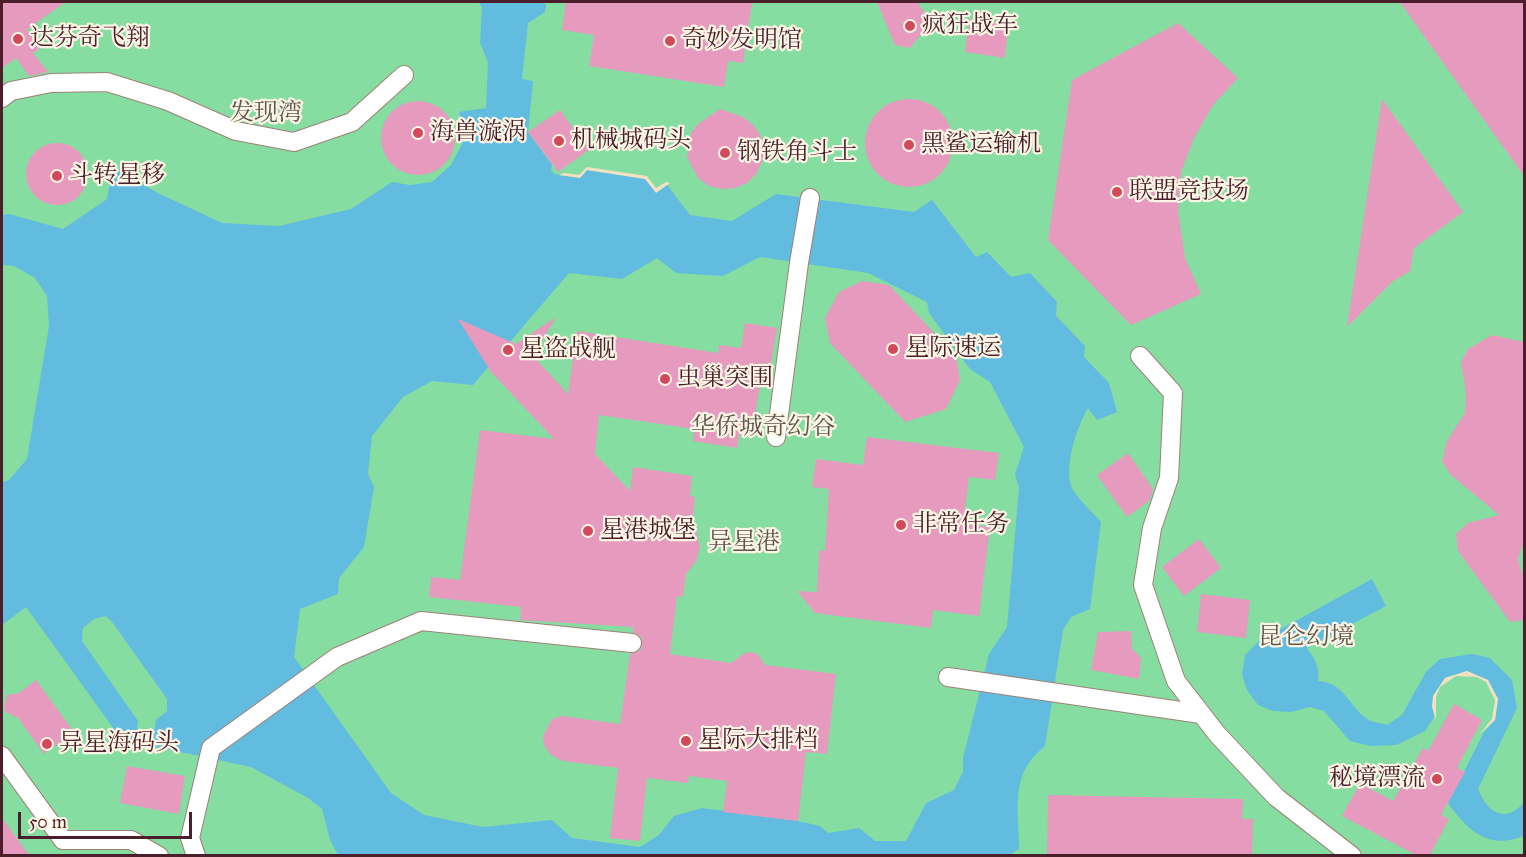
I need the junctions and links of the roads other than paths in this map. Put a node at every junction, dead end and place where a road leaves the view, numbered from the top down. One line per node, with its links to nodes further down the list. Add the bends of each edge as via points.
1 (404, 75): 2 (street, via 352,122 294,142 236,131 168,101 107,82 51,83 11,91)
2 (2, 98)
3 (810, 198): 5 (street)
4 (1140, 356): 8 (street, via 1173,393 1169,478 1152,528 1143,585 1176,681)
5 (776, 437)
6 (632, 643): 11 (street, via 421,621 337,657 211,748 190,838)
7 (948, 677): 8 (street)
8 (1201, 714): 12 (street, via 1276,797)
9 (2, 756): 10 (street, via 63,840 131,840)
10 (159, 855)
11 (196, 855)
12 (1352, 855)

